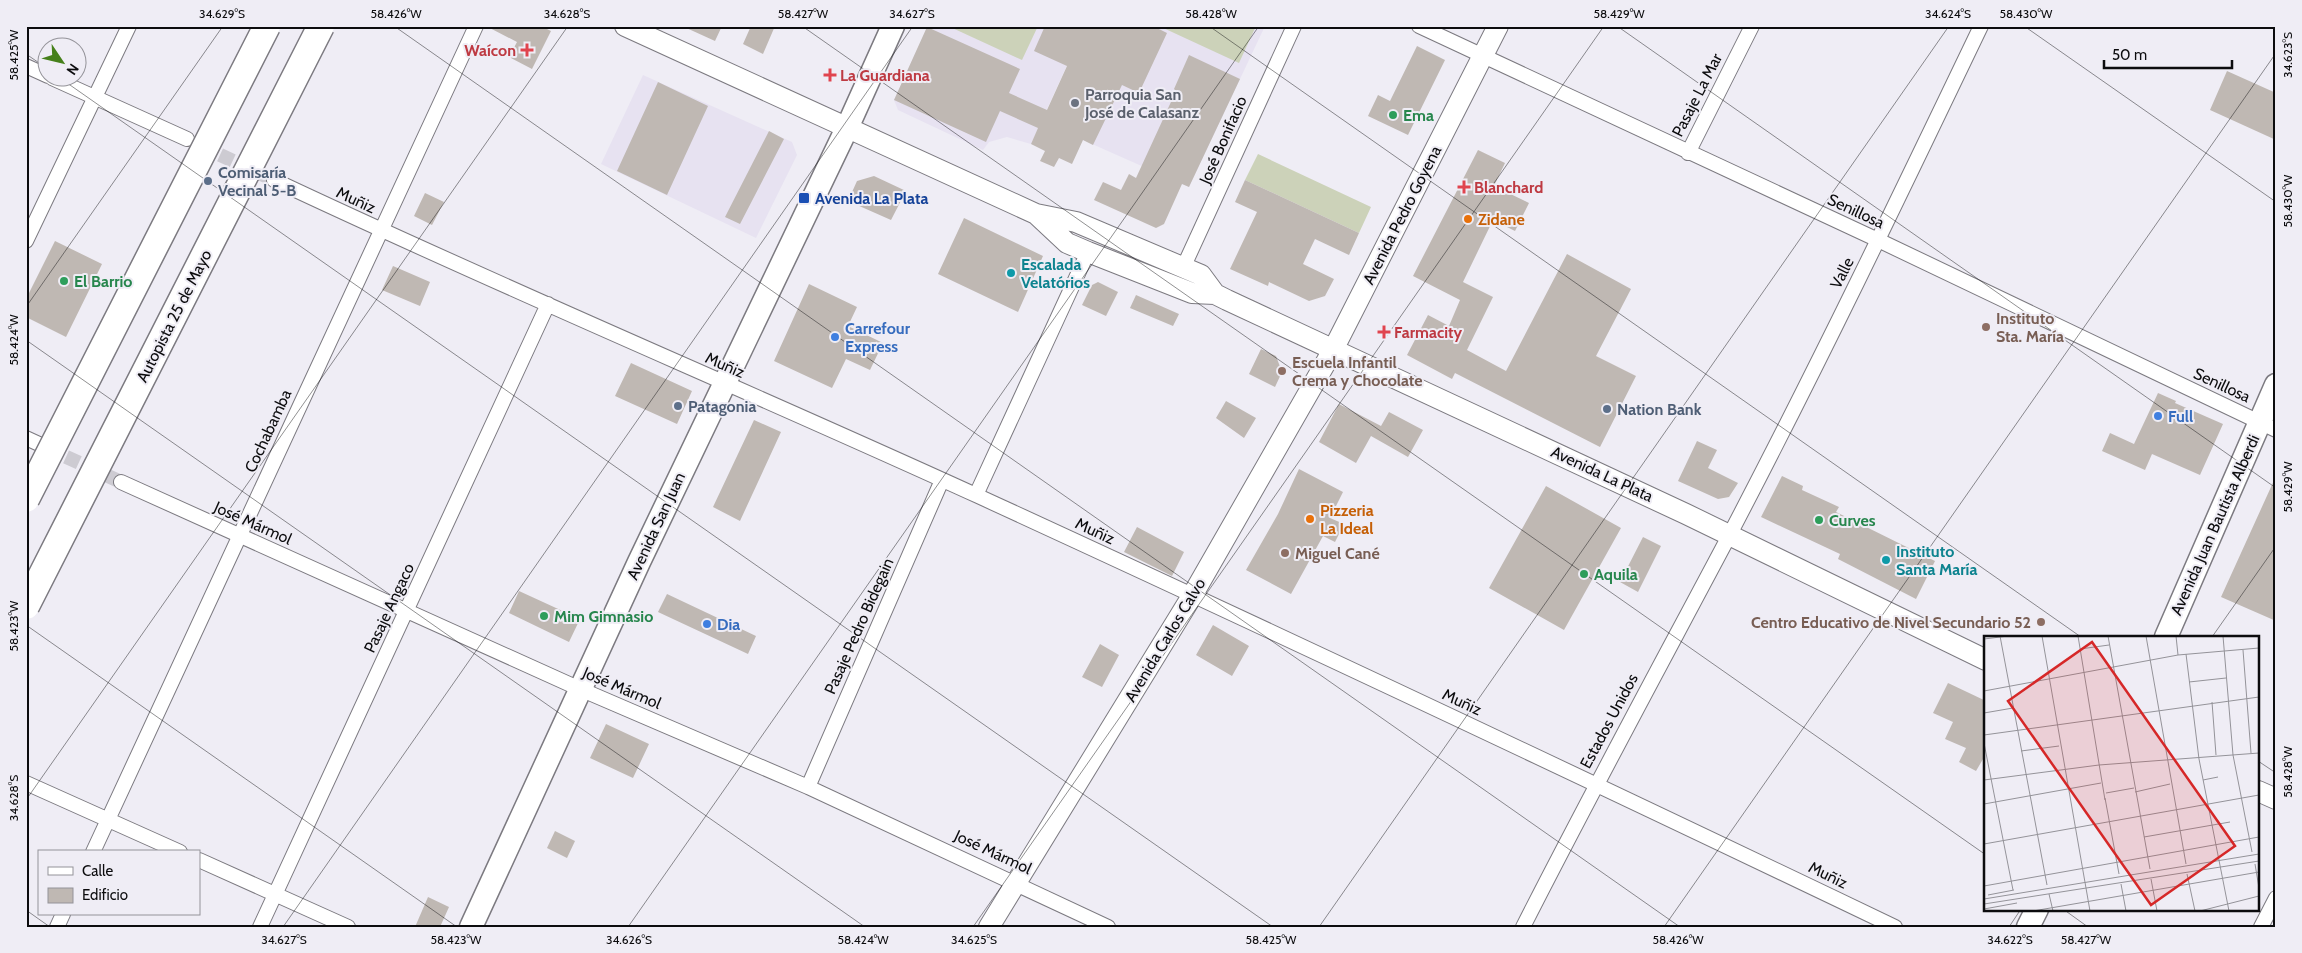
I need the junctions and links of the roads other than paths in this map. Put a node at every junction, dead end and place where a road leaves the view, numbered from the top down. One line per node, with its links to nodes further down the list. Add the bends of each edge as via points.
1 (129, 26): 16 (street)
2 (267, 26): 38 (highway, bridge)
3 (321, 26): 42 (highway, Autopista 25 de Mayo, bridge)
4 (476, 26): 22 (street, Cochabamba)
5 (625, 26): 17 (main road, Avenida La Plata)
6 (893, 26): 17 (main road, Avenida San Juan)
7 (1294, 26): 26 (street, José Bonifacio)
8 (1419, 26): 12 (street, Senillosa)
9 (1498, 26): 12 (main road, Avenida Pedro Goyena)
10 (1752, 26): 19 (street, Pasaje La Mar)
11 (1981, 26): 23 (street, Valle)
12 (1483, 55): 19 (street, Senillosa); 29 (main road, Avenida Pedro Goyena)
13 (26, 66): 14 (street)
14 (38, 71)
15 (75, 88): 16 (street)
16 (96, 97): 18 (street); 24 (street)
17 (847, 128): 21 (main road, Avenida La Plata); 30 (main road, Avenida San Juan)
18 (187, 139)
19 (1688, 153): 23 (street, Senillosa)
20 (274, 180): 22 (street, Muñiz)
21 (1036, 214): 25 (main road, Avenida La Plata, via 1067,243); 26 (main road, Avenida La Plata, via 1076,222)
22 (380, 230): 28 (street, Muñiz); 40 (street, Cochabamba)
23 (1878, 240): 32 (street, Senillosa); 39 (street, Valle)
24 (26, 241)
25 (1097, 256): 26 (main road, via 1126,257 1172,276 1180,275); 27 (main road, Avenida La Plata, via 1192,293); 37 (street)
26 (1183, 268): 27 (main road, Avenida La Plata, via 1201,276)
27 (1215, 294): 29 (main road, Avenida La Plata)
28 (548, 304): 30 (street, Muñiz); 43 (street, Pasaje Angaco)
29 (1333, 350): 39 (main road, Avenida La Plata); 41 (main road, Avenida Carlos Calvo)
30 (723, 383): 35 (street, Muñiz); 46 (main road, Avenida San Juan)
31 (2276, 385): 32 (main road, Avenida Juan Bautista Alberdi)
32 (2268, 426): 44 (main road, Avenida Juan Bautista Alberdi)
33 (26, 438): 34 (street)
34 (39, 444)
35 (942, 480): 37 (street, Muñiz); 49 (street, Pasaje Pedro Bidegain)
36 (122, 482): 40 (street, José Mármol)
37 (976, 495): 41 (street, Muñiz)
38 (26, 499)
39 (1730, 534): 45 (main road, Avenida La Plata); 48 (street, Estados Unidos)
40 (239, 536): 43 (street, José Mármol); 52 (street, Cochabamba)
41 (1192, 596): 48 (street, Muñiz); 56 (main road, Avenida Carlos Calvo)
42 (26, 606)
43 (407, 611): 46 (street, José Mármol); 57 (street, Pasaje Angaco)
44 (2166, 636)
45 (1984, 659)
46 (580, 689): 49 (street, José Mármol); 62 (main road, Avenida San Juan)
47 (26, 783): 52 (street)
48 (1596, 783): 65 (street, Estados Unidos); 66 (street, Muñiz)
49 (808, 787): 56 (street, José Mármol)
50 (2260, 792): 51 (main road)
51 (2276, 799)
52 (109, 820): 53 (street, Cochabamba); 54 (street)
53 (94, 850)
54 (176, 850)
55 (200, 860): 57 (street)
56 (1018, 883): 63 (main road, Avenida Carlos Calvo); 64 (street, José Mármol)
57 (274, 894): 60 (street, Pasaje Angaco); 61 (street)
58 (2276, 898): 68 (street)
59 (2036, 910): 67 (main road)
60 (260, 927)
61 (348, 927)
62 (471, 927)
63 (990, 927)
64 (1108, 927)
65 (1523, 927)
66 (1895, 927)
67 (2028, 927)
68 (2261, 927)

